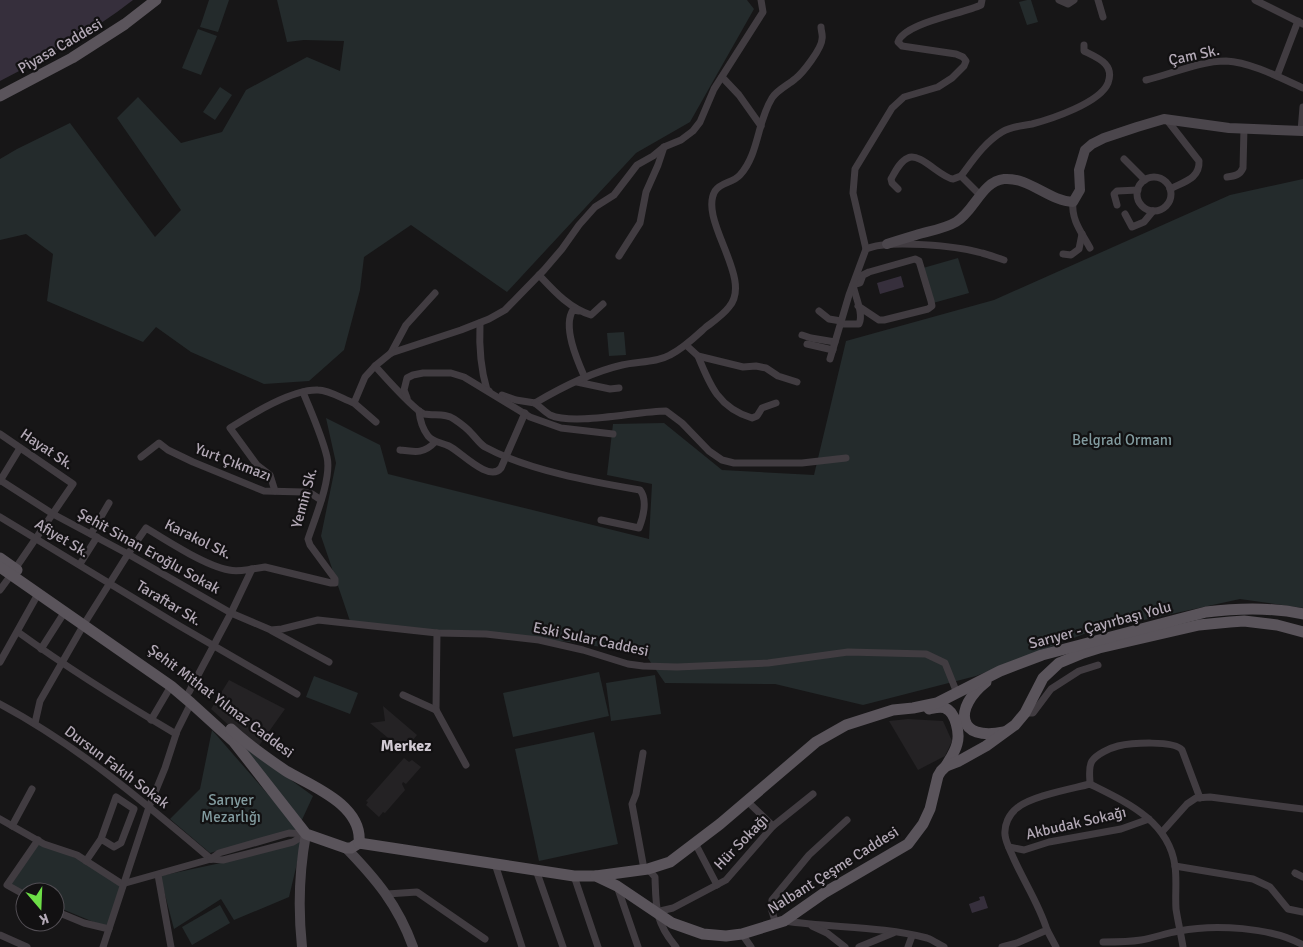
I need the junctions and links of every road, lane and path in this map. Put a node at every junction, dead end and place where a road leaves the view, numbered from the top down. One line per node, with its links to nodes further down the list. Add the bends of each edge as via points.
1 (156, 0): 16 (main road, Piyasa Caddesi, via 94,45)
2 (761, 0): 13 (street, via 763,12)
3 (982, 0): 38 (street, via 973,9 925,23 901,35 898,40 902,46 956,54 966,61 952,78 938,87 904,98 892,108 855,169 853,193)
4 (1059, 0): 5 (street, via 1068,4)
5 (1074, 0)
6 (1098, 0): 8 (street)
7 (1256, 0): 9 (street)
8 (1103, 17)
9 (1301, 22): 12 (street)
10 (821, 27): 19 (street, via 823,39 817,52 797,78 772,97)
11 (1084, 45): 24 (street, via 1084,51 1108,66 1107,85 1097,96 1059,115 1003,131 973,159)
12 (1277, 76): 14 (street, Çam Sk., via 1226,61 1206,63); 15 (street, Çam Sk.)
13 (722, 77): 19 (street, via 740,95); 22 (street, via 693,131)
14 (1146, 80)
15 (1303, 88)
16 (0, 96)
17 (1303, 107): 21 (street)
18 (1167, 120): 20 (street); 28 (street, via 1200,165 1193,178); 31 (street, via 1104,138 1085,150 1079,170 1080,190)
19 (761, 126): 53 (street, via 745,169 736,179 715,191 713,199 717,228 732,270 734,299 726,311)
20 (1244, 128): 21 (street); 25 (street, via 1243,168 1241,173)
21 (1302, 131)
22 (664, 147): 40 (street, via 646,192 640,223); 42 (street, via 637,165 614,195 596,207)
23 (1124, 159): 26 (street)
24 (961, 176): 27 (street, via 954,179 926,162 906,158 891,179); 30 (street)
25 (1227, 177)
26 (1145, 180): 28 (street, via 1162,179); 29 (street)
27 (898, 189)
28 (1170, 189): 33 (street, via 1169,201 1163,208)
29 (1138, 190): 32 (street, via 1117,191 1114,194); 33 (street, via 1142,206)
30 (980, 196): 31 (street, via 993,183 1004,179 1015,180); 36 (street, via 957,222)
31 (1073, 202): 35 (street, via 1072,212)
32 (1117, 205)
33 (1153, 210): 34 (street, via 1144,222 1132,227)
34 (1125, 214)
35 (1082, 234): 37 (street); 39 (street, via 1080,249 1071,255)
36 (887, 244): 38 (street); 41 (street, via 949,247)
37 (1090, 248)
38 (866, 249): 43 (street)
39 (1063, 254)
40 (619, 256)
41 (1004, 260)
42 (539, 276): 47 (street); 49 (street, via 505,310)
43 (853, 285): 46 (street); 46 (street, via 860,283 863,275 869,272 915,259 920,261 932,306 879,320); 50 (street)
44 (435, 293): 55 (street, via 406,325)
45 (603, 304): 47 (street, via 591,315)
46 (858, 306): 50 (street, via 859,324)
47 (579, 312): 59 (street, via 572,310 570,315 571,341)
48 (819, 312): 50 (street)
49 (480, 323): 55 (street); 63 (street, via 481,372)
50 (841, 323): 54 (street)
51 (802, 335): 54 (street)
52 (806, 344): 54 (street)
53 (686, 345): 56 (street); 59 (street, via 669,356 622,365)
54 (834, 346): 57 (street)
55 (391, 353): 58 (street)
56 (698, 356): 61 (street, via 743,367 766,368); 68 (street, via 714,391 737,414 752,418 762,408)
57 (830, 359)
58 (375, 366): 65 (street); 66 (street, via 365,377)
59 (585, 378): 60 (street)
60 (577, 381): 62 (street); 67 (street)
61 (797, 382)
62 (619, 388)
63 (487, 390): 65 (street, via 464,376 422,373 407,378 404,390); 67 (street); 70 (street)
64 (303, 392): 66 (street, via 320,390); 81 (street, via 270,405 230,428 258,465 270,475); 82 (street, Yemin Sk., via 328,458)
65 (407, 399): 69 (street)
66 (354, 403): 71 (street)
67 (535, 403): 79 (street, via 550,415 566,419 666,411 709,451 734,464 802,463)
68 (776, 403)
69 (419, 411): 74 (street, via 420,422); 78 (street, via 454,419 483,446)
70 (525, 413): 73 (street, via 561,428); 78 (street)
71 (376, 422)
72 (0, 434): 75 (street, Hayat Sk.)
73 (613, 434)
74 (435, 442): 76 (street, via 419,453); 78 (street, via 450,446 464,458 494,472)
75 (20, 448): 80 (street); 84 (street, Hayat Sk., via 73,484)
76 (400, 450)
77 (141, 457): 81 (street, Yurt Çıkmazı, via 159,443 221,474 264,491)
78 (506, 457): 86 (street, via 604,484 640,490 643,494 645,502 639,528)
79 (846, 458)
80 (0, 480): 84 (street, Şehit Sinan Eroğlu Sokak)
81 (275, 491): 82 (street, Yurt Çıkmazı, via 303,492)
82 (321, 500): 93 (street, Yemin Sk., via 308,539 335,583 264,567)
83 (110, 503): 87 (street)
84 (53, 514): 87 (street, Şehit Sinan Eroğlu Sokak); 88 (street)
85 (0, 517): 88 (street, Afiyet Sk.)
86 (601, 520)
87 (94, 536): 89 (street, Şehit Sinan Eroğlu Sokak); 91 (street)
88 (36, 538): 91 (street, Afiyet Sk.); 94 (street)
89 (128, 554): 93 (street, Karakol Sk., via 146,528 228,570); 95 (street); 99 (street, Şehit Sinan Eroğlu Sokak)
90 (0, 558): 94 (main road, Şehit Mithat Yılmaz Caddesi)
91 (80, 564): 95 (street, Afiyet Sk.)
92 (0, 567): 94 (main road, Şehit Mithat Yılmaz Caddesi)
93 (252, 569): 99 (street)
94 (9, 574): 96 (street); 97 (main road, Şehit Mithat Yılmaz Caddesi); 101 (main road, Şehit Mithat Yılmaz Caddesi)
95 (110, 583): 101 (street); 106 (street, Taraftar Sk.)
96 (0, 590)
97 (38, 594): 98 (main road, Şehit Mithat Yılmaz Caddesi); 103 (street)
98 (64, 613): 101 (main road, Şehit Mithat Yılmaz Caddesi); 107 (street)
99 (231, 614): 102 (street); 106 (street)
100 (1303, 614): 112 (main road, Sarıyer - Çayırbaşı Yolu, via 1270,609 1206,612 1042,655)
101 (85, 624): 110 (street); 113 (main road, Şehit Mithat Yılmaz Caddesi); 117 (main road, Şehit Mithat Yılmaz Caddesi)
102 (271, 630): 105 (street, Eski Sular Caddesi, via 318,620); 109 (street)
103 (18, 632): 107 (street); 108 (street)
104 (1303, 632): 121 (main road, via 1277,624 1218,623 1083,653 1059,664 1043,678)
105 (437, 633): 114 (street, Eski Sular Caddesi, via 539,640 643,666 768,663 848,652 926,654 945,664); 120 (street)
106 (214, 646): 115 (street, Taraftar Sk.); 117 (street)
107 (41, 649): 110 (street)
108 (0, 662)
109 (329, 662)
110 (61, 664): 122 (street); 123 (street, via 40,702)
111 (1098, 665): 121 (street, via 1079,671 1051,689 1033,713)
112 (992, 676): 114 (main road, Sarıyer - Çayırbaşı Yolu); 124 (main road, via 968,700 963,714 971,730 992,735)
113 (171, 686): 117 (main road, Şehit Mithat Yılmaz Caddesi); 122 (street)
114 (957, 693): 119 (main road, Sarıyer - Çayırbaşı Yolu)
115 (297, 694)
116 (403, 694): 120 (street)
117 (190, 697): 125 (street); 127 (main road, Şehit Mithat Yılmaz Caddesi); 128 (main road, Şehit Mithat Yılmaz Caddesi)
118 (0, 704): 123 (street, Dursun Fakıh Sokak)
119 (913, 708): 130 (main road, Nalbant Çeşme Caddesi, via 944,708 952,714 958,738); 135 (main road, via 893,710 830,733)
120 (436, 710): 129 (street)
121 (1025, 713): 124 (main road)
122 (152, 720): 125 (street)
123 (36, 723): 136 (street, Dursun Fakıh Sokak)
124 (1007, 732): 130 (main road)
125 (176, 734): 136 (street)
126 (643, 753): 156 (street, via 632,804)
127 (265, 757): 128 (main road, via 255,758); 147 (main road, Şehit Mithat Yılmaz Caddesi, via 335,798 356,825)
128 (252, 762): 144 (main road, Şehit Mithat Yılmaz Caddesi)
129 (466, 765)
130 (946, 766): 173 (main road, Nalbant Çeşme Caddesi, via 938,776 923,824 908,844)
131 (1090, 784): 134 (street, via 1092,761 1110,749 1143,744 1176,745 1182,750); 139 (street, via 1129,804); 149 (street, via 1036,799 1017,808 1007,820 1005,835)
132 (32, 789): 141 (street)
133 (812, 794): 142 (street, Hür Sokağı)
134 (1200, 798): 137 (street); 143 (street, via 1187,804)
135 (747, 801): 142 (street); 148 (main road)
136 (149, 807): 151 (street, Dursun Fakıh Sokak); 164 (street)
137 (1303, 809)
138 (0, 819): 141 (street)
139 (1149, 819): 143 (street); 149 (street, Akbudak Sokağı, via 1121,829 1049,842 1024,850)
140 (846, 820): 173 (street, via 809,855 772,900 771,908)
141 (12, 826): 146 (street)
142 (773, 826): 165 (street, Hür Sokağı, via 726,880)
143 (1162, 832): 154 (street, via 1172,850)
144 (306, 834): 150 (main road); 151 (street, via 292,842 222,860); 189 (street, via 300,876)
145 (101, 839): 145 (street, via 114,847 121,843 134,809 116,797); 152 (street)
146 (38, 840): 152 (street); 167 (street, via 7,885)
147 (359, 843): 150 (main road); 153 (main road, Nalbant Çeşme Caddesi); 155 (street)
148 (694, 843): 156 (main road, via 670,862); 165 (street)
149 (1009, 847): 176 (street)
150 (346, 848): 155 (street)
151 (211, 859): 160 (street)
152 (86, 861): 164 (street)
153 (495, 864): 157 (main road, Nalbant Çeşme Caddesi); 191 (street)
154 (1175, 866): 170 (street, via 1253,879 1270,887 1288,909); 177 (street)
155 (366, 868): 168 (street)
156 (646, 869): 158 (main road); 169 (street, via 655,876)
157 (536, 870): 161 (main road, Nalbant Çeşme Caddesi); 192 (street)
158 (626, 872): 162 (main road); 166 (main road, via 616,880)
159 (1295, 873): 163 (street)
160 (158, 875): 164 (street); 188 (street)
161 (574, 876): 162 (main road, Nalbant Çeşme Caddesi); 193 (street)
162 (596, 876): 166 (main road, Nalbant Çeşme Caddesi)
163 (1303, 877)
164 (122, 884): 175 (street)
165 (717, 885): 169 (street, Hür Sokağı, via 673,908)
166 (617, 886): 169 (main road, Nalbant Çeşme Caddesi); 194 (street)
167 (15, 889)
168 (387, 894): 183 (street, via 416,892); 190 (street, via 405,925)
169 (656, 912): 172 (main road, Nalbant Çeşme Caddesi); 178 (street)
170 (1303, 912)
171 (65, 915): 175 (street)
172 (672, 923): 178 (street); 180 (main road, Nalbant Çeşme Caddesi, via 703,934)
173 (780, 923): 174 (street); 180 (main road, Nalbant Çeşme Caddesi)
174 (810, 925): 179 (street); 197 (street)
175 (108, 929): 187 (street)
176 (1047, 930): 201 (street); 202 (street)
177 (1180, 930): 184 (street, via 1141,940); 185 (street, via 1265,930); 203 (street)
178 (664, 933): 195 (street)
179 (894, 933): 182 (street); 198 (street)
180 (742, 934): 196 (street)
181 (0, 935): 186 (street)
182 (912, 936): 199 (street); 200 (street, via 928,938)
183 (484, 939)
184 (1103, 942)
185 (1303, 945)
186 (27, 947)
187 (103, 947)
188 (172, 947)
189 (302, 947)
190 (413, 947)
191 (522, 947)
192 (563, 947)
193 (598, 947)
194 (638, 947)
195 (676, 947)
196 (750, 947)
197 (845, 947)
198 (859, 947)
199 (908, 947)
200 (944, 947)
201 (1002, 947)
202 (1056, 947)
203 (1183, 947)

